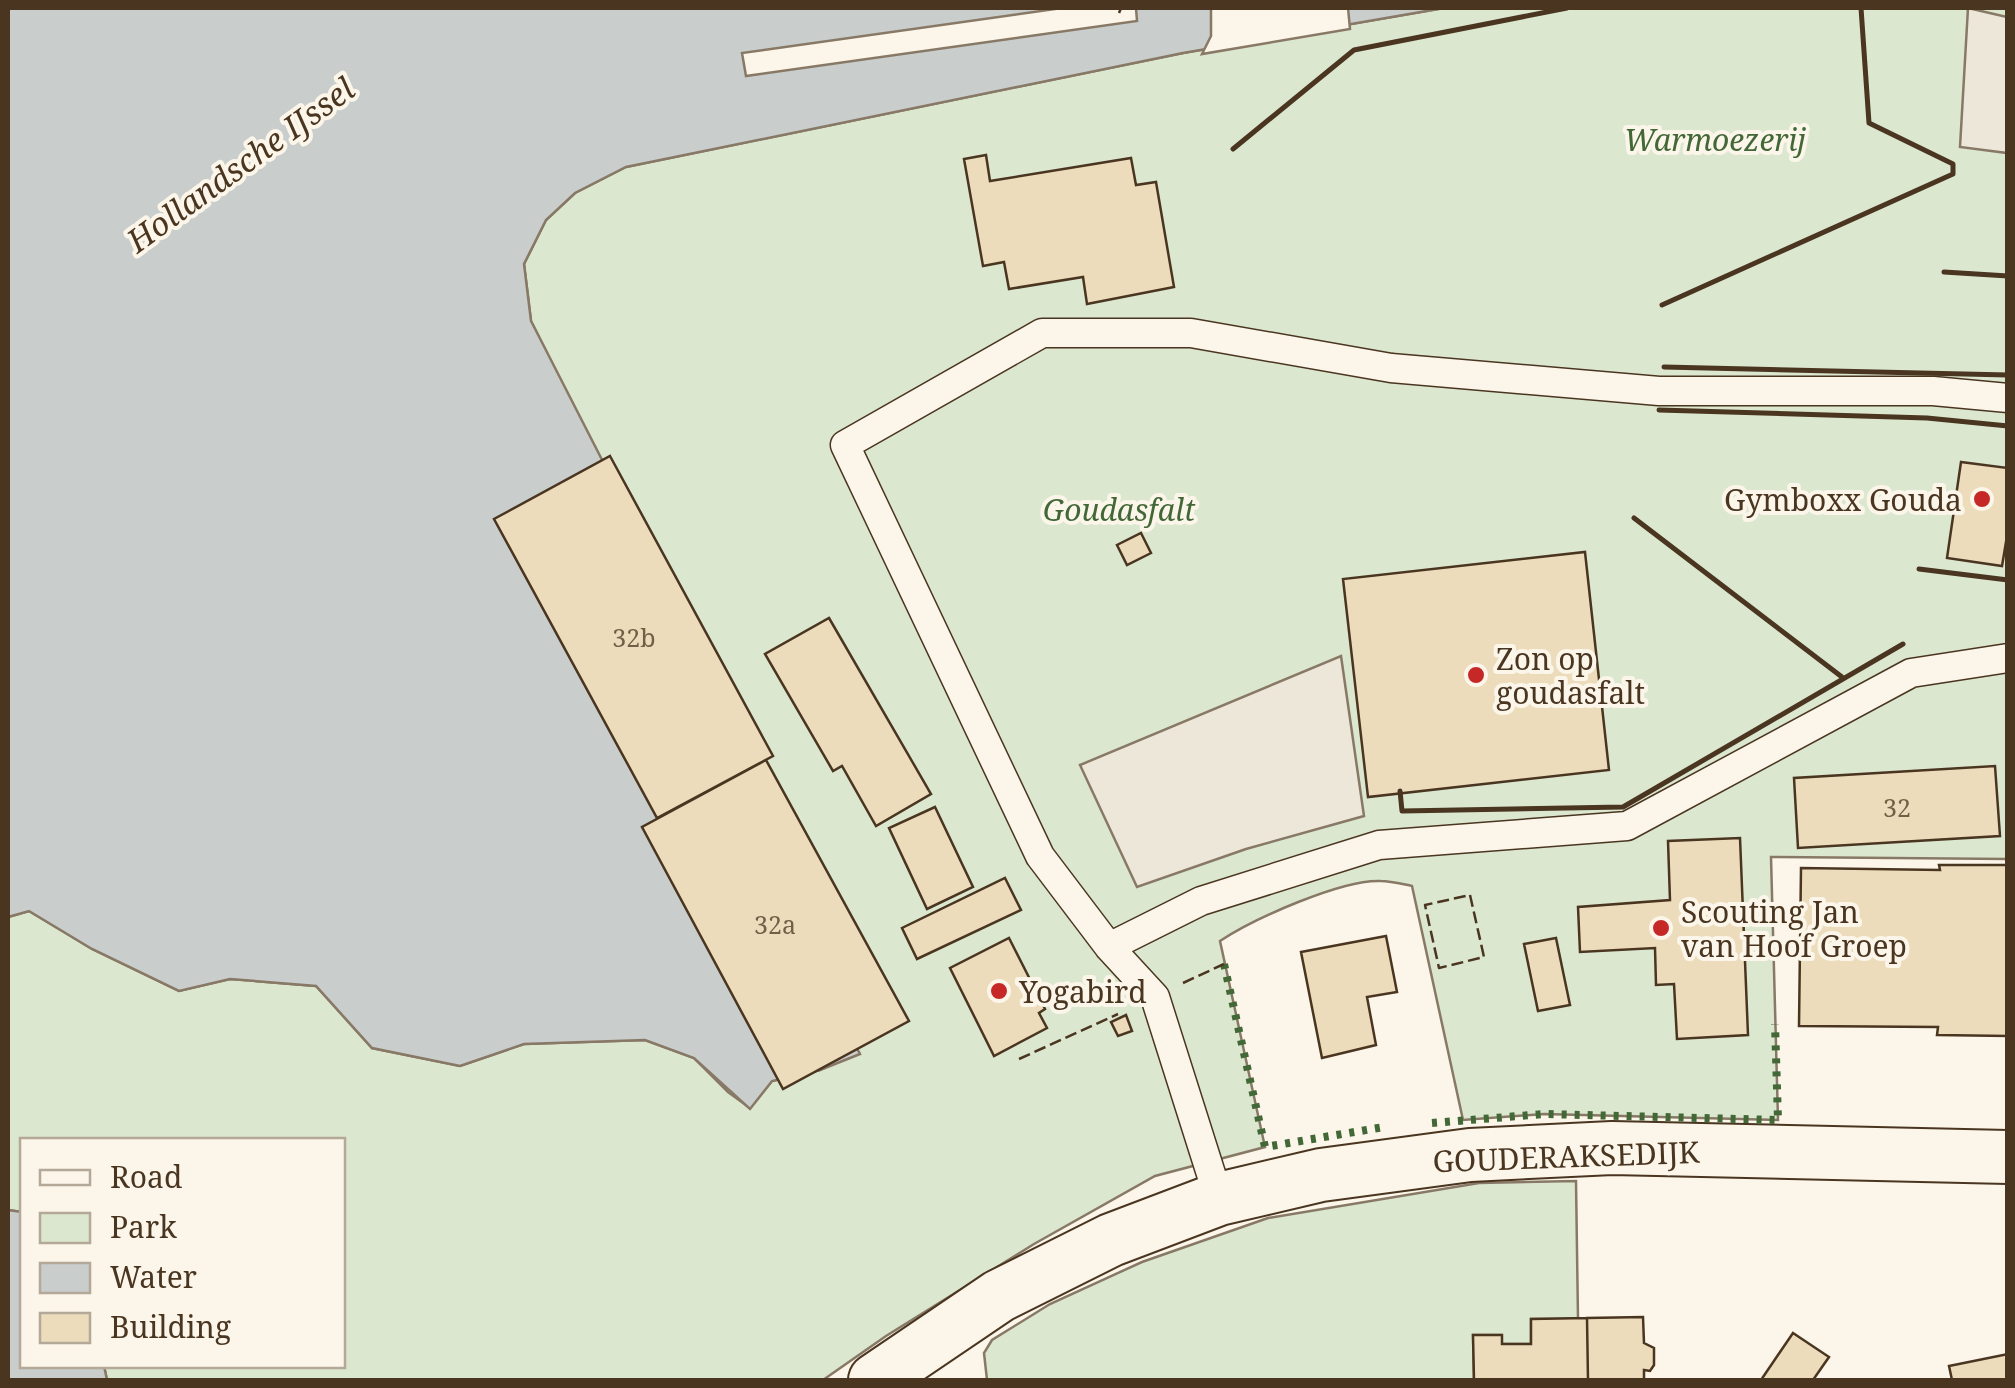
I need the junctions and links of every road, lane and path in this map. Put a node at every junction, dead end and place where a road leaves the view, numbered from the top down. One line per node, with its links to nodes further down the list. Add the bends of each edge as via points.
1 (2008, 398): 3 (lane, via 1932,391 1659,391 1391,368 1191,334 1042,333 845,445 1040,856)
2 (2008, 658): 3 (lane, via 1911,673 1627,826 1379,845 1202,902)
3 (1109, 947): 5 (lane, via 1155,996)
4 (2008, 1156): 5 (street, GOUDERAKSEDIJK, via 1612,1148 1488,1154 1321,1176)
5 (1219, 1199): 6 (street, GOUDERAKSEDIJK, via 1111,1240 999,1296)
6 (875, 1380)

